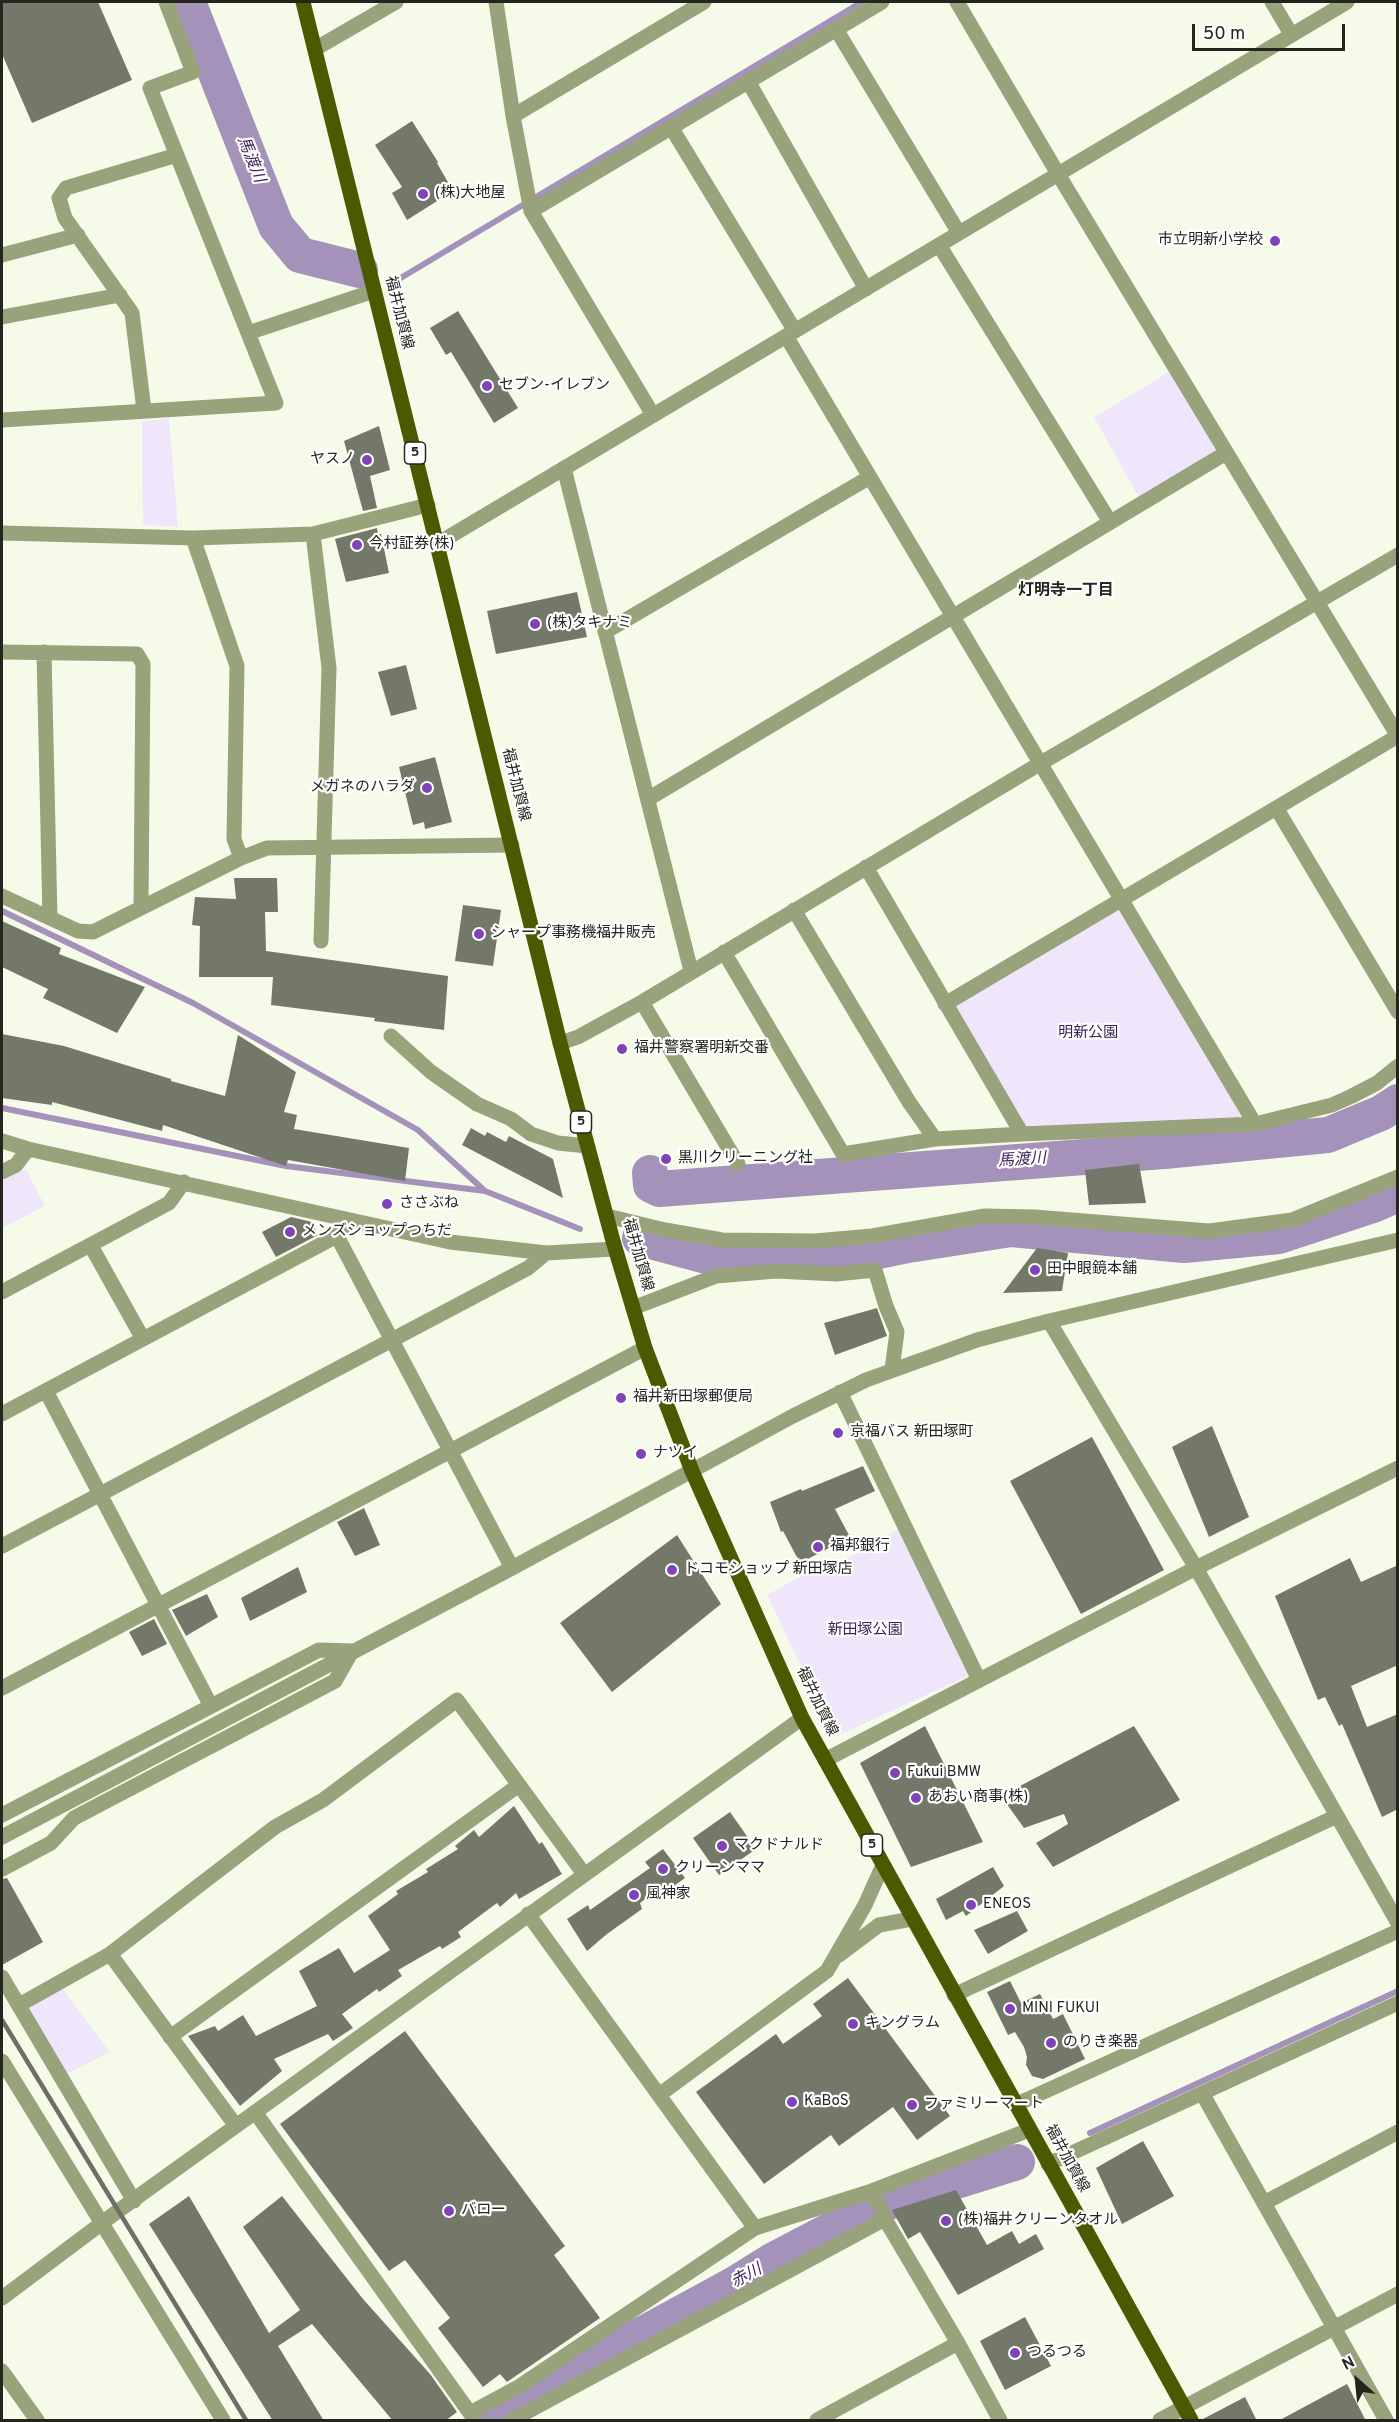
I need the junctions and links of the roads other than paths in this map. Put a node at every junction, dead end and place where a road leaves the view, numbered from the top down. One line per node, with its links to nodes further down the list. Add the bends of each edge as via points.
1 (166, 2): 16 (street, via 193,72 150,88)
2 (303, 2): 12 (main road, 福井加賀線 / 5)
3 (396, 2): 12 (street)
4 (496, 2): 14 (street)
5 (704, 2): 14 (street)
6 (882, 2): 10 (street)
7 (957, 2): 17 (street)
8 (1272, 2): 11 (street)
9 (1347, 2): 11 (street)
10 (836, 29): 13 (street); 19 (street)
11 (1291, 34): 17 (street)
12 (315, 49): 24 (main road, 福井加賀線 / 5)
13 (748, 81): 15 (street); 23 (street)
14 (513, 116): 18 (street)
15 (671, 128): 18 (street); 28 (street)
16 (177, 155): 20 (street, via 66,188 59,198 65,218); 27 (street)
17 (1058, 174): 19 (street); 32 (street)
18 (531, 211): 30 (street)
19 (959, 233): 21 (street)
20 (78, 235): 22 (street); 25 (street)
21 (939, 245): 23 (street); 36 (street)
22 (2, 255)
23 (866, 289): 28 (street)
24 (374, 291): 27 (street); 35 (main road, 福井加賀線 / 5)
25 (120, 295): 26 (street); 29 (street, via 132,314)
26 (2, 317)
27 (248, 333): 29 (street, via 276,403)
28 (790, 334): 30 (street); 34 (street)
29 (144, 410): 31 (street)
30 (653, 415): 33 (street)
31 (2, 420)
32 (1226, 453): 36 (street); 42 (street)
33 (564, 468): 40 (street); 44 (street)
34 (870, 477): 43 (street); 44 (street)
35 (428, 505): 38 (street); 40 (main road, 福井加賀線 / 5)
36 (1110, 522): 43 (street)
37 (2, 533): 39 (street)
38 (313, 534): 39 (street); 52 (street, via 329,668)
39 (193, 538): 53 (street, via 237,666 234,839)
40 (437, 544): 51 (main road, 福井加賀線 / 5)
41 (1398, 555): 42 (street)
42 (1316, 602): 47 (street); 48 (street)
43 (952, 616): 48 (street); 49 (street)
44 (605, 632): 49 (street)
45 (2, 652): 46 (street)
46 (44, 652): 57 (street, via 137,654 143,664); 59 (street)
47 (1398, 736): 50 (street)
48 (1041, 763): 54 (street); 56 (street)
49 (648, 799): 62 (street)
50 (1277, 809): 56 (street); 65 (street)
51 (512, 845): 52 (street); 67 (main road, 福井加賀線 / 5)
52 (324, 848): 53 (street, via 267,848); 60 (street)
53 (241, 858): 57 (street)
54 (866, 867): 58 (street); 64 (street)
55 (2, 896): 59 (street)
56 (1122, 900): 64 (street); 69 (street)
57 (141, 908): 59 (street, via 93,932 78,931)
58 (794, 910): 61 (street); 71 (street)
59 (50, 918)
60 (321, 941)
61 (724, 952): 62 (street); 71 (street, via 843,1154)
62 (691, 971): 63 (street)
63 (642, 1002): 67 (street); 75 (street)
64 (945, 1004): 70 (street)
65 (1398, 1012)
66 (391, 1036): 73 (street, via 431,1072 477,1104 511,1119 531,1134 558,1143)
67 (560, 1043): 73 (main road, 福井加賀線 / 5)
68 (1398, 1066): 69 (street, via 1377,1083 1332,1105)
69 (1255, 1124): 70 (street)
70 (1022, 1134): 71 (street)
71 (935, 1139)
72 (2, 1141): 74 (street)
73 (587, 1146): 80 (main road, 福井加賀線 / 5)
74 (28, 1149): 76 (street, via 16,1165); 78 (street)
75 (738, 1164)
76 (2, 1173)
77 (1398, 1177): 80 (street, via 1292,1220 1209,1231 985,1216 861,1237 815,1241 722,1240)
78 (184, 1182): 79 (street); 86 (street, via 170,1203)
79 (348, 1220): 82 (street); 87 (street, via 450,1242)
80 (608, 1221): 85 (main road, 福井加賀線 / 5)
81 (1398, 1230): 84 (street)
82 (337, 1236): 91 (street); 92 (street)
83 (1398, 1240): 84 (street)
84 (1379, 1244): 90 (street)
85 (614, 1245): 87 (street); 89 (main road, 福井加賀線 / 5)
86 (91, 1246): 88 (street); 91 (street)
87 (546, 1253): 92 (street, via 528,1268)
88 (2, 1292)
89 (633, 1308): 93 (main road, 福井加賀線 / 5); 94 (street, via 716,1276 876,1270 897,1332)
90 (1049, 1321): 94 (street, via 977,1340); 104 (street)
91 (142, 1339): 95 (street)
92 (392, 1340): 98 (street); 101 (street)
93 (645, 1347): 98 (street); 100 (main road, 福井加賀線 / 5)
94 (892, 1370): 96 (street)
95 (46, 1391): 97 (street); 101 (street)
96 (840, 1392): 100 (street); 107 (street)
97 (2, 1414)
98 (452, 1451): 103 (street); 105 (street)
99 (1398, 1468): 104 (street)
100 (692, 1471): 103 (street); 110 (main road, 福井加賀線 / 5)
101 (101, 1494): 102 (street); 105 (street)
102 (2, 1546)
103 (512, 1568): 106 (street)
104 (1196, 1568): 107 (street); 114 (street)
105 (158, 1606): 108 (street); 109 (street)
106 (352, 1651): 109 (street, via 319,1650); 115 (street); 117 (street, via 335,1681 74,1818 51,1843)
107 (979, 1680): 111 (street)
108 (2, 1688)
109 (211, 1706): 113 (street)
110 (802, 1718): 111 (main road, 福井加賀線 / 5); 118 (street)
111 (825, 1760): 116 (main road, 福井加賀線 / 5)
112 (519, 1785): 118 (street); 123 (street, via 458,1700 323,1800 275,1827); 129 (street)
113 (2, 1815)
114 (1337, 1816): 121 (street); 126 (street)
115 (2, 1837)
116 (883, 1865): 120 (main road, 福井加賀線 / 5); 124 (street)
117 (2, 1869)
118 (584, 1874): 119 (street)
119 (528, 1914): 132 (street); 134 (street)
120 (912, 1919): 124 (street, via 879,1925); 126 (main road, 福井加賀線 / 5)
121 (1398, 1923)
122 (1398, 1931): 133 (street)
123 (110, 1954): 128 (street); 129 (street)
124 (834, 1958): 132 (street, via 827,1971)
125 (2, 1977): 128 (street)
126 (954, 1995): 133 (main road, 福井加賀線 / 5)
127 (1398, 2003): 131 (street)
128 (19, 2005): 140 (street)
129 (170, 2037): 135 (street)
130 (2, 2061): 143 (street)
131 (1202, 2093): 138 (street); 141 (street)
132 (659, 2095): 144 (street)
133 (1015, 2105): 136 (main road, 福井加賀線 / 5)
134 (255, 2112): 135 (street); 151 (street)
135 (236, 2126): 140 (street)
136 (1029, 2130): 138 (main road, 福井加賀線 / 5); 139 (street)
137 (1398, 2132): 141 (street)
138 (1048, 2164): 150 (main road, 福井加賀線 / 5)
139 (869, 2192): 142 (street); 144 (street)
140 (134, 2201): 143 (street)
141 (1264, 2203): 147 (street)
142 (885, 2219): 148 (street); 154 (street)
143 (102, 2222): 145 (street); 153 (street)
144 (755, 2228): 151 (street)
145 (4, 2291)
146 (1398, 2294): 147 (street)
147 (1334, 2327): 150 (street); 158 (street)
148 (958, 2343): 155 (street); 156 (street)
149 (2, 2372): 152 (street)
150 (1187, 2414): 157 (street)
151 (472, 2417)
152 (38, 2421)
153 (223, 2421)
154 (512, 2421)
155 (817, 2421)
156 (1000, 2421)
157 (1160, 2421)
158 (1386, 2421)

